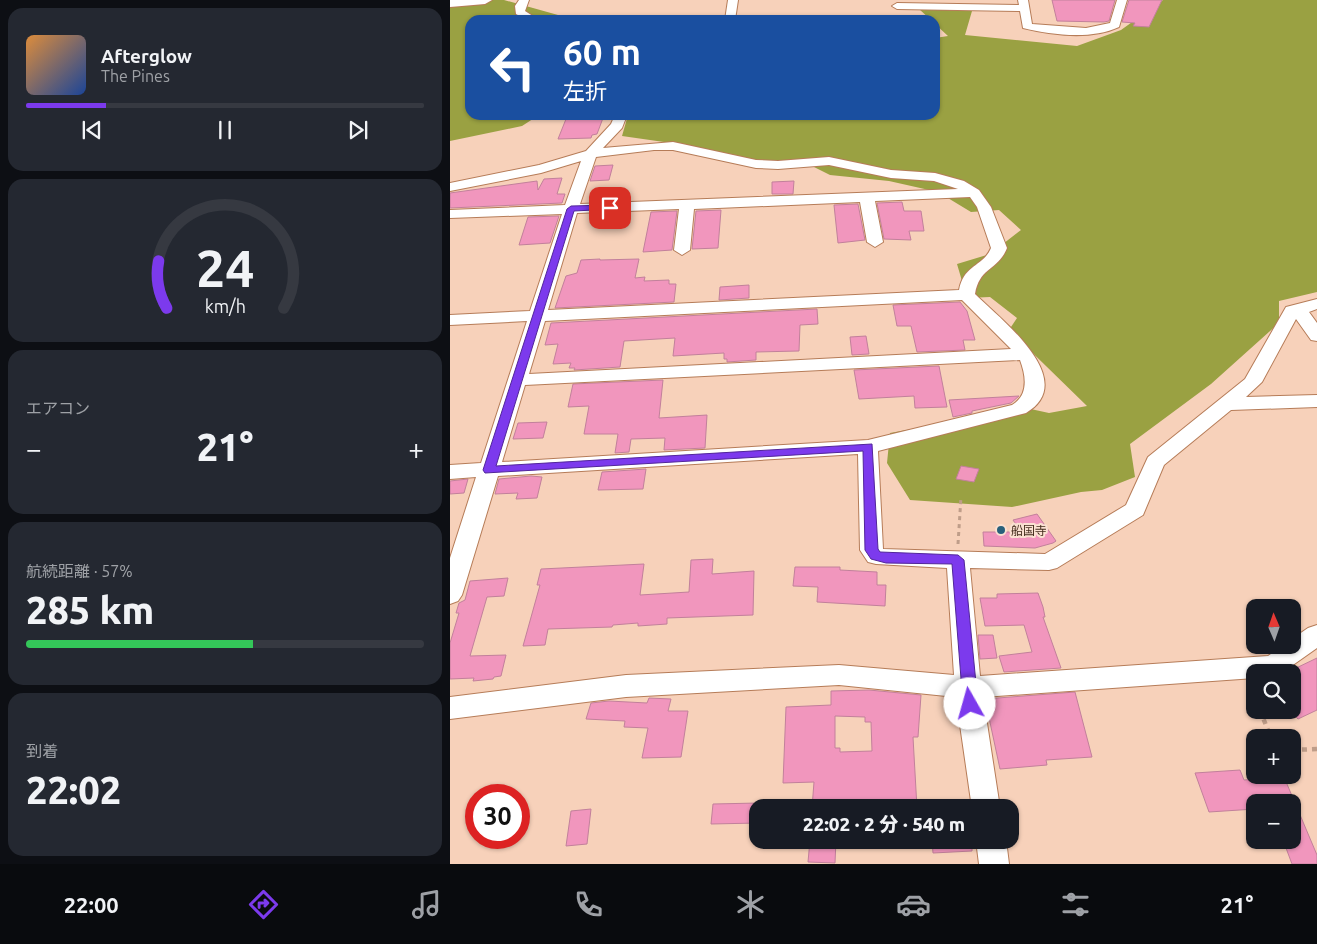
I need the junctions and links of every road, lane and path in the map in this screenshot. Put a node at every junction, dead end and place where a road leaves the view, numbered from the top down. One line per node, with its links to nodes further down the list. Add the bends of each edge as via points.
1 (485, 0): 5 (main road)
2 (524, 0): 8 (street, via 520,12)
3 (733, 0): 9 (street)
4 (1122, 0): 7 (street, via 1115,25 1100,30 1027,26)
5 (450, 3)
6 (893, 3): 7 (street); 10 (street)
7 (1024, 4)
8 (525, 15)
9 (731, 15)
10 (910, 15)
11 (619, 120): 12 (street)
12 (592, 154): 13 (street, via 540,169); 14 (street, via 673,146 756,164 829,161 891,174 935,177 959,184); 17 (street)
13 (450, 187)
14 (974, 193): 15 (street); 21 (street, via 984,207 999,248 993,260 973,271 967,282)
15 (867, 198): 16 (street); 19 (street)
16 (687, 205): 17 (street); 20 (street)
17 (571, 209): 18 (street); 24 (street)
18 (450, 214)
19 (875, 242)
20 (682, 250)
21 (966, 295): 24 (street); 27 (street)
22 (1317, 304): 23 (street)
23 (1298, 309): 26 (street); 30 (street, via 1292,310 1253,382)
24 (538, 316): 25 (street); 28 (street)
25 (450, 320)
26 (1317, 336)
27 (1026, 354): 28 (street); 31 (street, via 1035,389 1030,402 1019,409)
28 (518, 380): 32 (street)
29 (1317, 401): 30 (street)
30 (1226, 404): 35 (street, via 1155,462 1135,510 1050,562)
31 (868, 447): 32 (street); 35 (street, via 871,550 876,556 886,558)
32 (489, 470): 33 (street); 36 (street)
33 (450, 472)
34 (961, 496): 35 (path)
35 (958, 560): 38 (street)
36 (450, 595)
37 (1317, 635): 38 (street, via 1274,665)
38 (968, 687): 39 (street, via 839,675 626,686); 42 (street)
39 (450, 708)
40 (1317, 749): 41 (path)
41 (1301, 750)
42 (985, 799)
43 (992, 849): 44 (street)
44 (994, 864)

